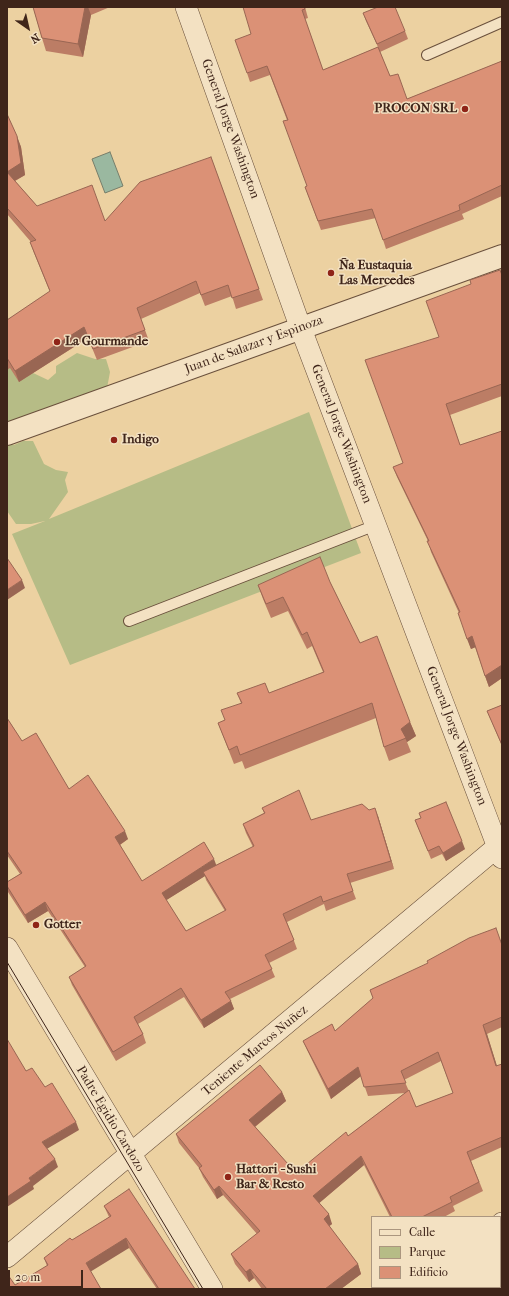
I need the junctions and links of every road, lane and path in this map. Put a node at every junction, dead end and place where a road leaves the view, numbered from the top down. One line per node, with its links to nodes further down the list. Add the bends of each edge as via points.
1 (186, 7): 5 (street, General Jorge Washington)
2 (502, 22): 3 (lane)
3 (427, 55)
4 (502, 256): 5 (street, Juan de Salazar y Espinoza)
5 (301, 329): 6 (street, Juan de Salazar y Espinoza); 7 (street, General Jorge Washington)
6 (7, 434)
7 (376, 525): 8 (lane); 9 (street, General Jorge Washington)
8 (129, 621)
9 (501, 849): 11 (street, Teniente Marcos Nuñez)
10 (7, 948): 11 (street, Padre Egidio Cardozo)
11 (131, 1155): 12 (street, Teniente Marcos Nuñez); 13 (street, Padre Egidio Cardozo)
12 (7, 1257)
13 (212, 1289)

